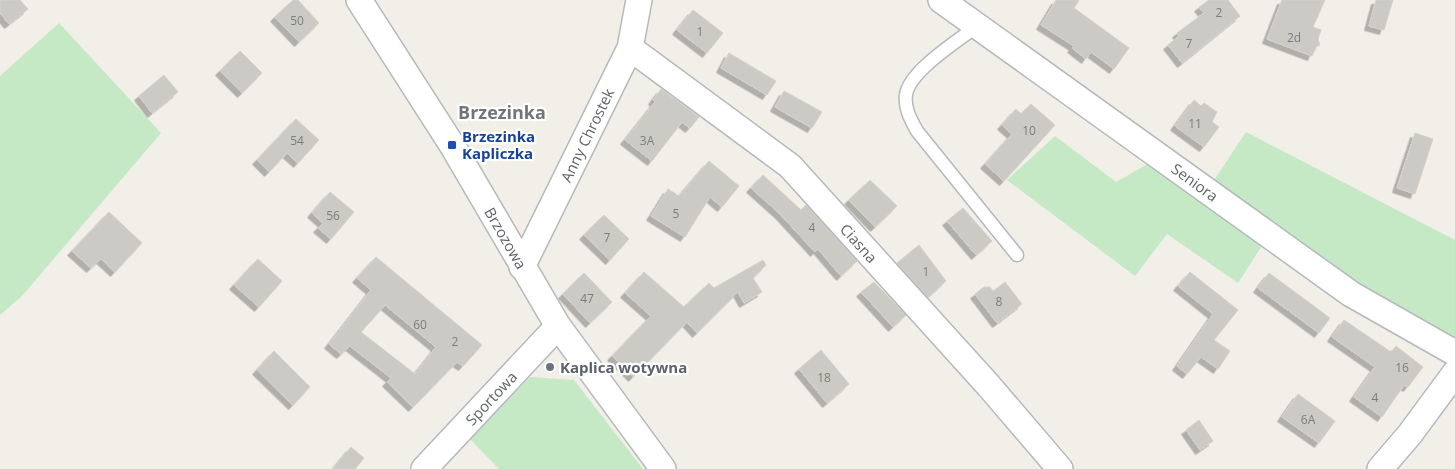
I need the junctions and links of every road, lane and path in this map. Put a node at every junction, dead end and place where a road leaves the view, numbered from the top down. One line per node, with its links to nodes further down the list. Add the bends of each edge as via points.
1 (359, 0): 7 (street, Brzozowa, via 452,144)
2 (639, 0): 5 (street, Anny Chrostek)
3 (941, 0): 4 (street, Seniora)
4 (977, 26): 6 (lane, via 914,77 906,94 907,112 917,131); 9 (street, Seniora, via 1351,294)
5 (630, 48): 7 (street, Anny Chrostek); 13 (street, Ciasna, via 790,166)
6 (1017, 256)
7 (522, 267): 8 (street, Brzozowa)
8 (558, 326): 11 (street, Sportowa); 12 (street, Brzozowa)
9 (1455, 353)
10 (1455, 373): 14 (street)
11 (424, 469)
12 (662, 469)
13 (1060, 469)
14 (1380, 469)

